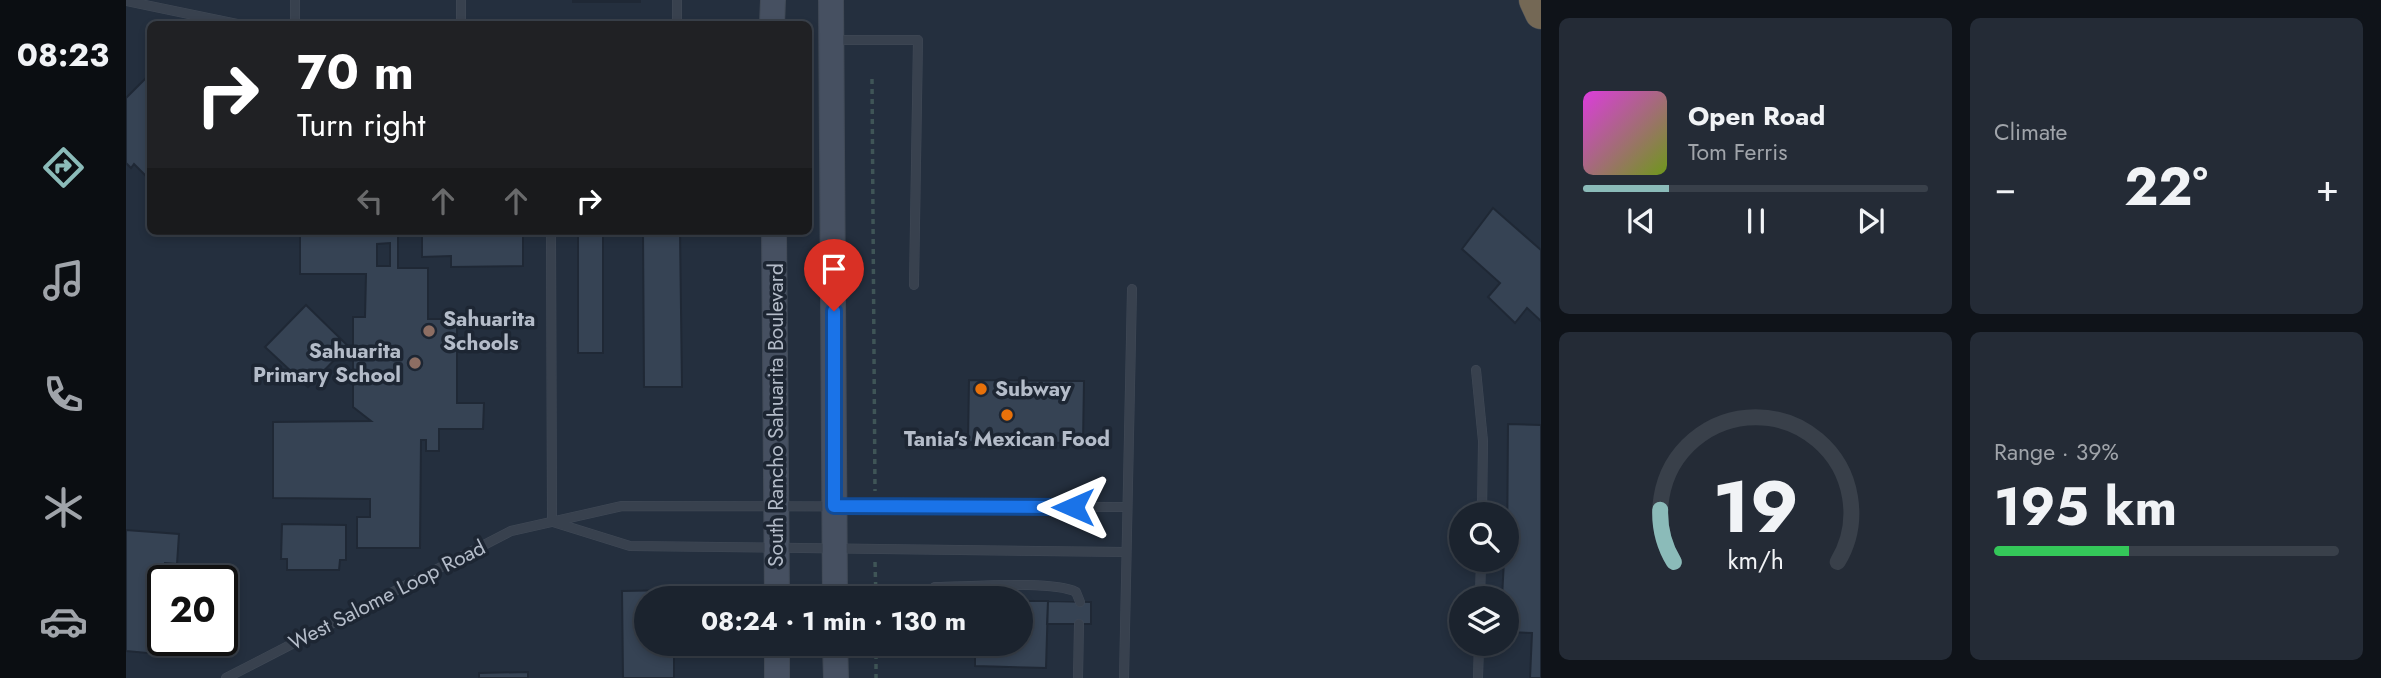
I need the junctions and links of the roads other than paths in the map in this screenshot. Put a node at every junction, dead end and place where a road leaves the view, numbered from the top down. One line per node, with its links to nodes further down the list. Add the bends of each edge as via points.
1 (295, 0): 10 (lane)
2 (461, 0): 11 (lane)
3 (677, 0): 12 (lane)
4 (773, 0): 13 (street)
5 (831, 0): 14 (street)
6 (1535, 0): 8 (highway)
7 (126, 1): 9 (lane)
8 (1541, 13)
9 (223, 21)
10 (295, 21)
11 (461, 21)
12 (677, 21)
13 (772, 21)
14 (832, 40): 17 (lane, via 918,40); 22 (street)
15 (551, 235): 24 (lane)
16 (774, 235): 21 (street, South Rancho Sahuarita Boulevard)
17 (914, 285)
18 (1132, 289): 23 (lane)
19 (1476, 370): 20 (lane, via 1483,441)
20 (1482, 502)
21 (777, 505): 22 (lane, West Salome Loop Road); 24 (lane, West Salome Loop Road, via 622,506); 25 (street, South Rancho Sahuarita Boulevard)
22 (834, 506): 23 (lane, West Salome Loop Road); 26 (street)
23 (1125, 507): 27 (lane)
24 (552, 521): 25 (lane, via 630,546); 36 (lane, West Salome Loop Road, via 511,531)
25 (777, 548): 26 (lane); 28 (street, South Rancho Sahuarita Boulevard)
26 (834, 549): 27 (lane); 29 (street)
27 (1125, 552): 40 (lane)
28 (777, 586)
29 (835, 586)
30 (1033, 587): 31 (lane, via 1071,590)
31 (1080, 602)
32 (1079, 624): 39 (lane)
33 (777, 656): 37 (street)
34 (835, 656): 38 (street)
35 (1479, 656): 41 (lane)
36 (226, 678)
37 (777, 678)
38 (836, 678)
39 (1078, 678)
40 (1124, 678)
41 (1478, 678)

